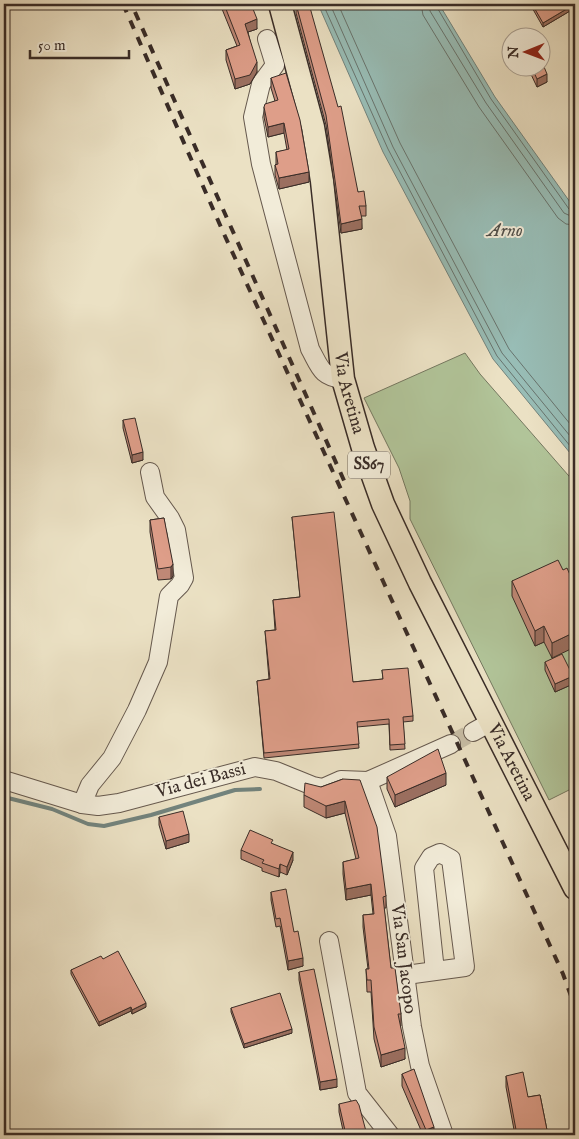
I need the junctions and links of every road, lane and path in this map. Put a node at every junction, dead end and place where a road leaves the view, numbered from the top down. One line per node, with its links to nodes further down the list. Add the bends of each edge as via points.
1 (280, 4): 3 (main road, Via Aretina / SS67, via 313,127)
2 (267, 39): 3 (street, via 275,66 261,84 253,117 261,164 310,349 323,374)
3 (344, 380): 9 (main road, Via Aretina / SS67, via 383,504 482,727)
4 (150, 472): 8 (street, via 155,497 176,530 184,578 169,596 158,662 137,710 112,758 90,785)
5 (450, 744): 7 (street, Via dei Bassi)
6 (4, 780): 8 (street, Via dei Bassi)
7 (368, 781): 8 (street, Via dei Bassi, via 341,780 323,788 255,767 119,803); 12 (street, Via San Jacopo, via 387,836)
8 (82, 804)
9 (575, 888)
10 (329, 941): 13 (street, via 357,1094)
11 (435, 971): 11 (street, via 465,967 452,858 440,854 431,857 424,868); 12 (street)
12 (406, 975): 14 (street, Via San Jacopo, via 420,1066)
13 (390, 1135)
14 (444, 1135)

